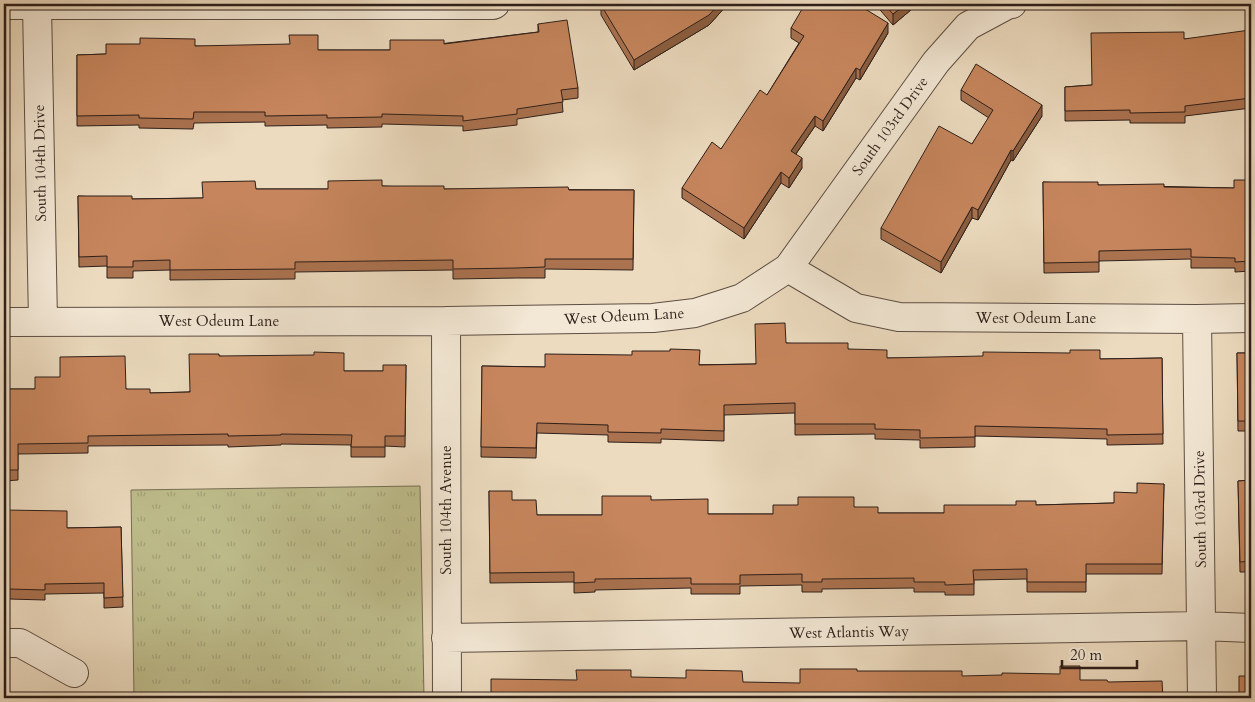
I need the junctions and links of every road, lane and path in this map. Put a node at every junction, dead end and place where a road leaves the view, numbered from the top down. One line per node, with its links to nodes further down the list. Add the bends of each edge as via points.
1 (494, 4): 4 (street)
2 (1011, 4): 5 (street, South 103rd Drive, via 968,26 936,62)
3 (4, 5): 4 (street)
4 (37, 5): 10 (street, South 104th Drive)
5 (788, 268): 7 (street, West Odeum Lane, via 856,308 899,317); 8 (street, West Odeum Lane, via 742,298 695,313 653,318)
6 (1251, 318): 7 (street, West Odeum Lane)
7 (1197, 319): 11 (street, South 103rd Drive)
8 (446, 321): 10 (street, West Odeum Lane); 13 (street, South 104th Avenue)
9 (4, 322): 10 (street, West Odeum Lane)
10 (43, 322)
11 (1202, 626): 12 (street, West Atlantis Way); 13 (street, West Atlantis Way); 17 (street, South 103rd Drive)
12 (1251, 628)
13 (446, 638): 16 (street, South 104th Avenue)
14 (4, 643): 15 (street, via 20,643)
15 (74, 673)
16 (447, 698)
17 (1202, 698)

